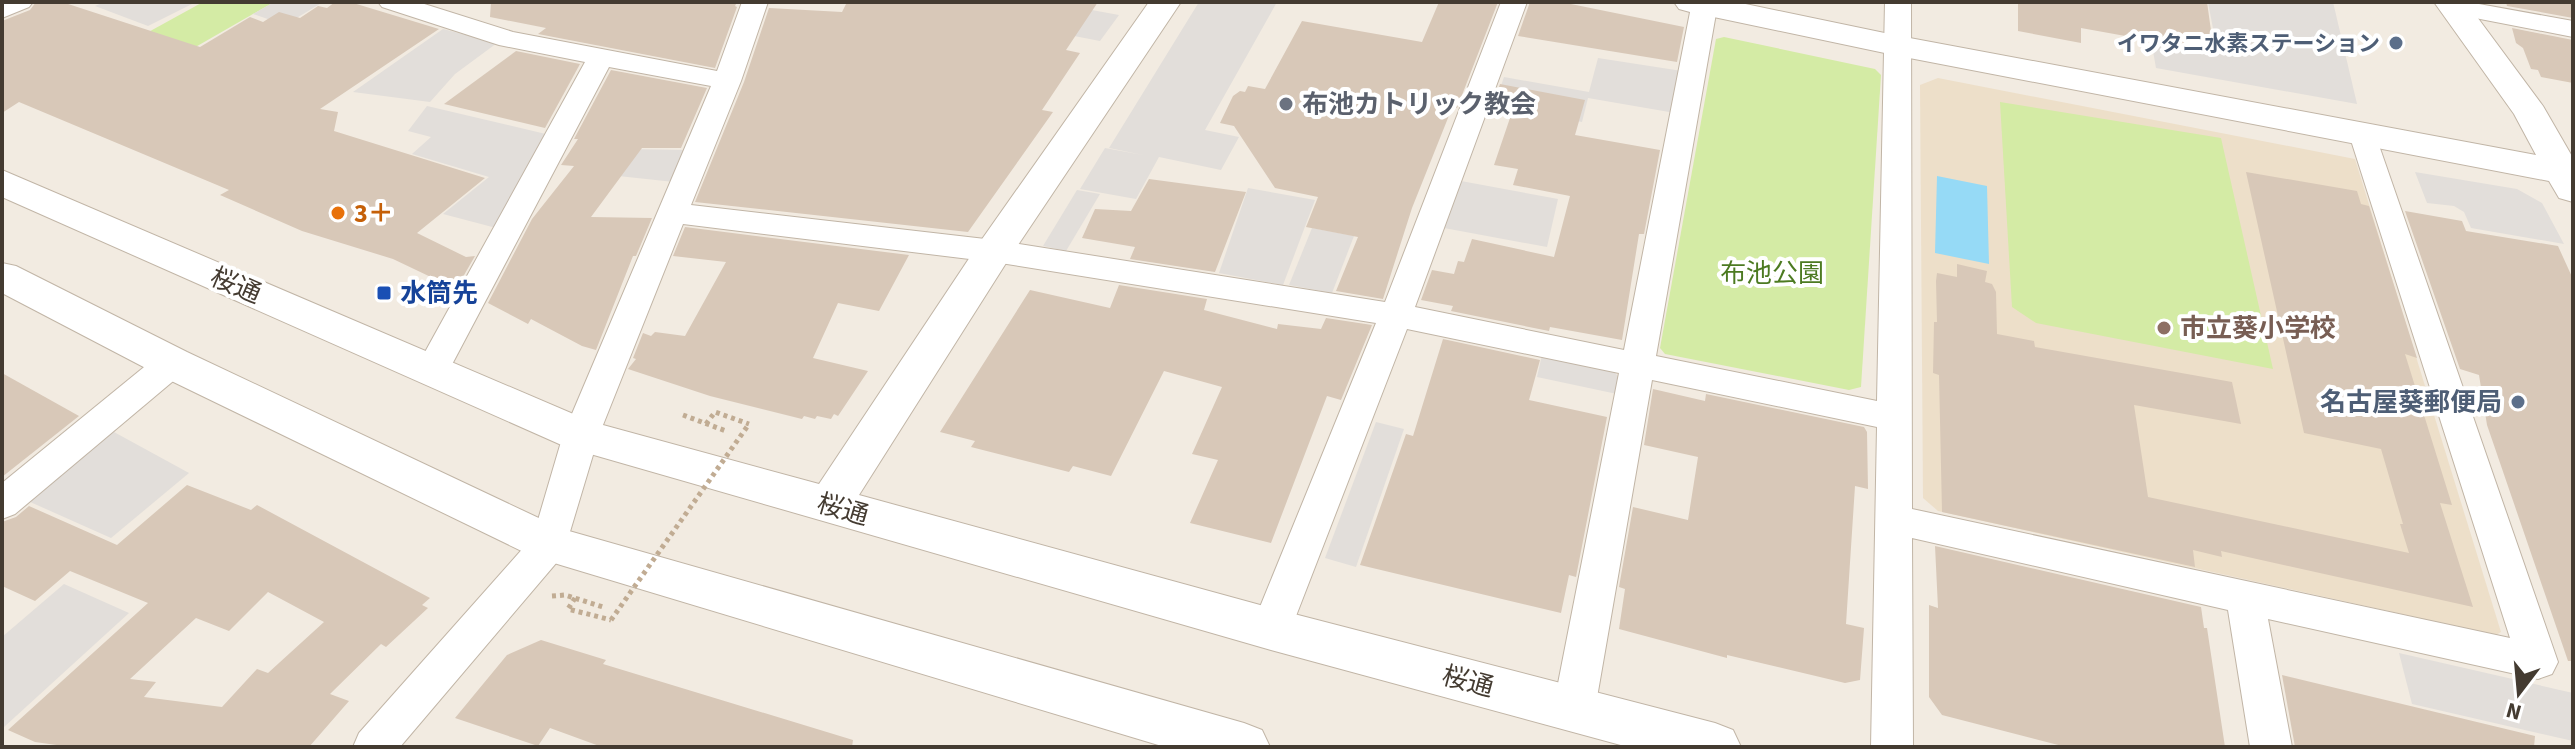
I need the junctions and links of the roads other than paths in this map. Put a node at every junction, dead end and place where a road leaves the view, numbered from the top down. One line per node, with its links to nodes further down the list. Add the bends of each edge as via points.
1 (20, 2): 9 (street)
2 (391, 2): 12 (street, via 508,39)
3 (755, 2): 13 (street)
4 (1165, 2): 18 (street)
5 (1514, 2): 20 (street)
6 (1898, 2): 11 (street)
7 (1700, 3): 11 (street); 22 (street)
8 (2452, 4): 10 (street); 15 (street, via 2531,113)
9 (2, 10)
10 (2573, 29)
11 (1899, 46): 14 (street); 24 (street)
12 (601, 57): 13 (street); 23 (street)
13 (727, 81): 17 (street)
14 (2363, 134): 15 (street); 30 (street, via 2538,662)
15 (2569, 179)
16 (2, 182): 23 (street, 桜通)
17 (672, 213): 18 (street); 25 (street)
18 (994, 251): 20 (street); 27 (street)
19 (2, 276): 21 (street)
20 (1396, 315): 22 (street); 31 (street)
21 (172, 363): 26 (street); 29 (street)
22 (1639, 366): 24 (street); 32 (street)
23 (431, 372): 25 (street, 桜通)
24 (1893, 417): 28 (street)
25 (581, 435): 27 (street, 桜通); 29 (street)
26 (2, 504)
27 (829, 505): 31 (street, 桜通)
28 (1892, 519): 30 (street); 37 (street)
29 (550, 544): 33 (street); 34 (street)
30 (2245, 597): 38 (street)
31 (1271, 629): 32 (street, 桜通)
32 (1574, 709): 36 (street, 桜通)
33 (1181, 738): 35 (street)
34 (374, 747)
35 (1244, 747)
36 (1715, 747)
37 (1892, 747)
38 (2271, 747)

